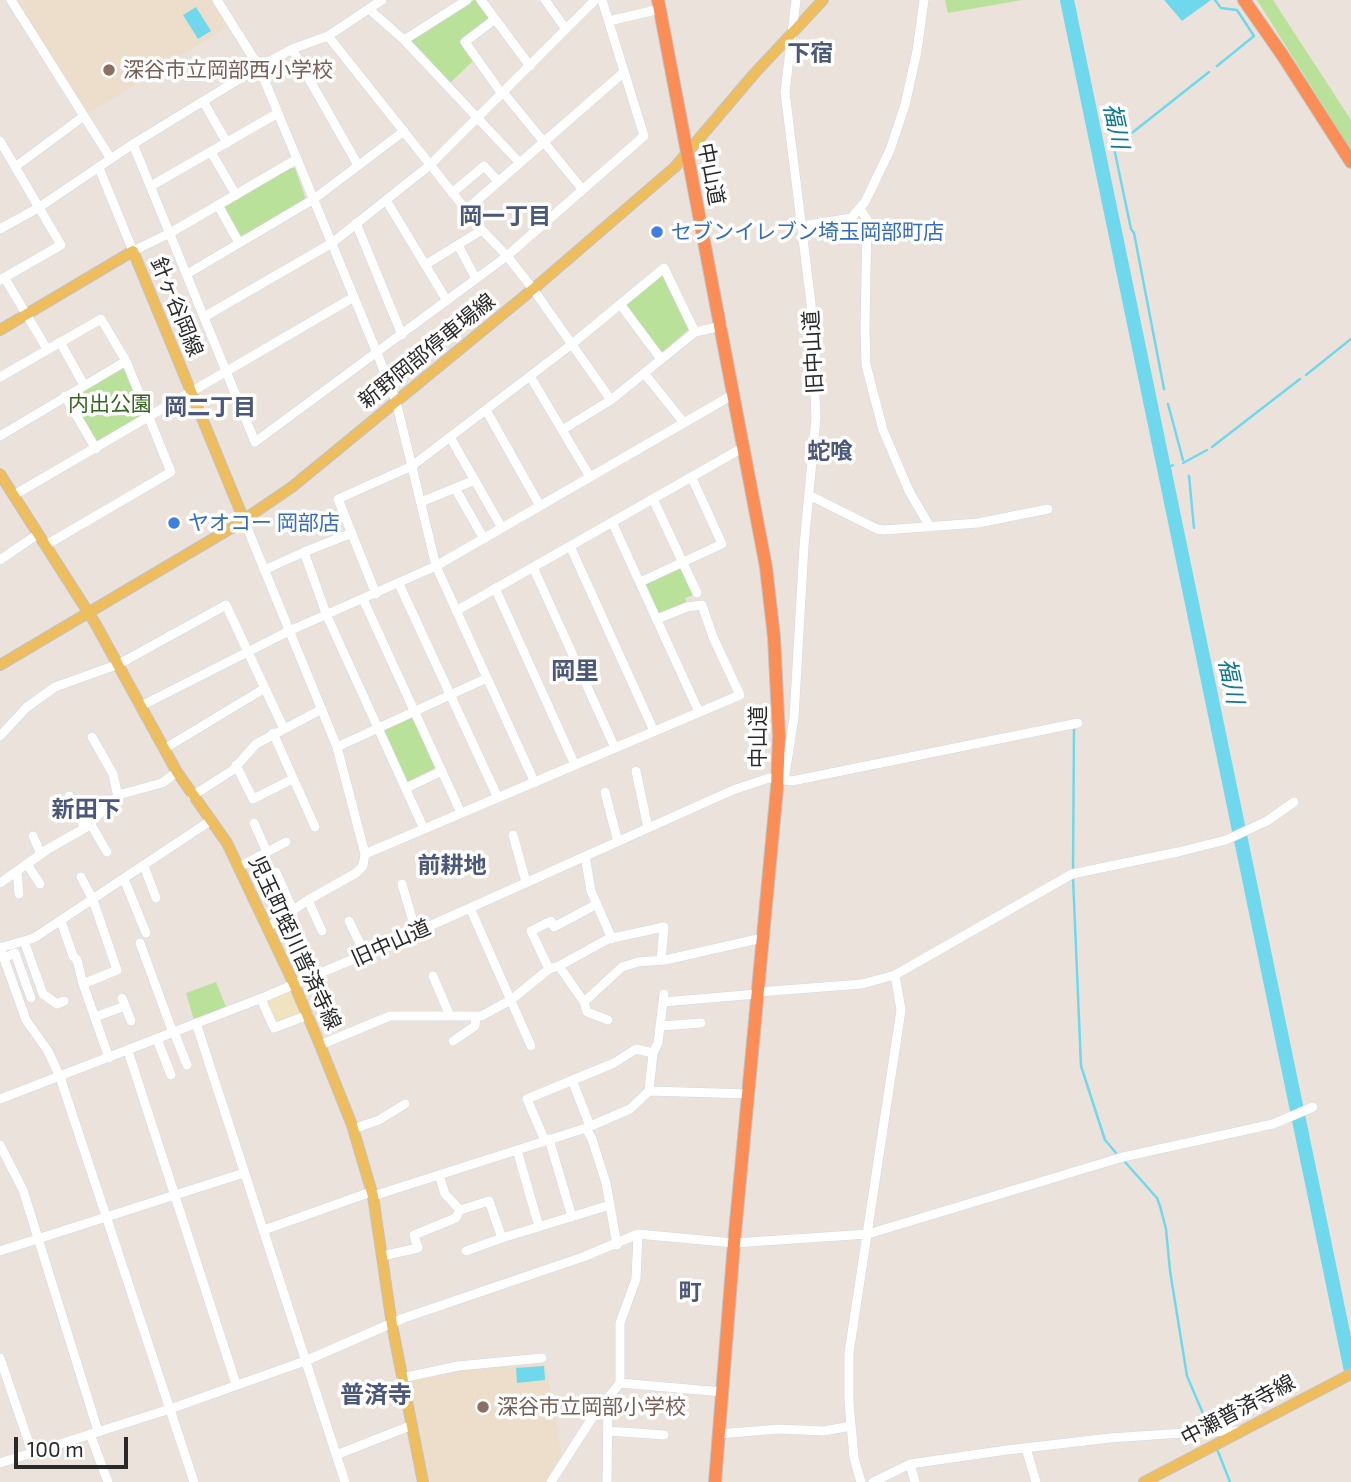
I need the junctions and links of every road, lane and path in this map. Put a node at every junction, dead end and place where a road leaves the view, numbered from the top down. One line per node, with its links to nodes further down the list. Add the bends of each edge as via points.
1 (11, 0): 30 (street)
2 (217, 0): 25 (street)
3 (382, 0): 15 (street)
4 (467, 0): 21 (street)
5 (481, 0): 16 (street)
6 (545, 0): 18 (street)
7 (594, 0): 18 (street)
8 (602, 0): 17 (street)
9 (796, 0): 19 (street, 旧中山道)
10 (823, 0): 19 (main road, 新野岡部停車場線)
11 (924, 0): 56 (street, via 905,105 890,150)
12 (1242, 0): 23 (highway)
13 (1251, 0): 23 (highway)
14 (659, 5): 17 (street); 38 (highway, 中山道)
15 (369, 9): 20 (street); 21 (street)
16 (495, 19): 24 (street); 27 (street, via 465,42)
17 (609, 21): 26 (street)
18 (565, 28): 24 (street)
19 (791, 34): 38 (main road, 新野岡部停車場線); 59 (street, 旧中山道, via 785,92)
20 (328, 36): 22 (street); 32 (street)
21 (404, 40): 31 (street)
22 (292, 50): 25 (street); 43 (street)
23 (1283, 56): 42 (highway)
24 (530, 66): 27 (street)
25 (259, 67): 28 (street); 29 (street)
26 (624, 72): 34 (street); 49 (street, via 644,136)
27 (503, 93): 31 (street); 34 (street)
28 (203, 102): 35 (street); 36 (street)
29 (278, 113): 35 (street); 40 (street)
30 (85, 116): 39 (street); 45 (street)
31 (478, 117): 41 (street); 44 (street)
32 (404, 131): 43 (street); 44 (street)
33 (0, 141): 45 (street)
34 (542, 142): 41 (street); 49 (street)
35 (227, 143): 37 (street)
36 (133, 144): 39 (street); 48 (street)
37 (211, 152): 48 (street); 51 (street)
38 (689, 153): 72 (main road, 新野岡部停車場線); 78 (highway, 中山道)
39 (111, 159): 46 (street)
40 (297, 159): 51 (street); 52 (street)
41 (519, 162): 47 (street)
42 (1351, 162)
43 (358, 165): 52 (street)
44 (430, 165): 50 (street); 53 (street)
45 (15, 167): 55 (street)
46 (99, 168): 55 (street); 66 (street)
47 (498, 181): 50 (street, via 484,166); 57 (street)
48 (151, 186): 62 (street)
49 (582, 189): 67 (street)
50 (452, 193): 57 (street)
51 (236, 195): 54 (street)
52 (314, 199): 63 (street); 64 (street)
53 (386, 200): 58 (street); 68 (street)
54 (218, 205): 62 (street); 63 (street)
55 (38, 208): 60 (street); 70 (street, via 61,245)
56 (860, 209): 59 (street, via 851,218); 120 (street, via 867,219 866,365 892,453)
57 (466, 210): 61 (street)
58 (356, 223): 64 (street); 81 (street)
59 (802, 226): 113 (street, 旧中山道, via 816,418)
60 (0, 229)
61 (482, 230): 65 (street); 67 (street)
62 (170, 233): 66 (street); 69 (street)
63 (239, 243): 69 (street)
64 (332, 243): 73 (street); 77 (street)
65 (458, 245): 68 (street); 71 (street)
66 (133, 251): 76 (main road, 針ヶ谷岡線); 93 (main road, 針ヶ谷岡線)
67 (507, 256): 71 (street); 72 (street)
68 (425, 265): 74 (street)
69 (187, 274): 77 (street)
70 (2, 279): 76 (street)
71 (476, 279): 74 (street)
72 (533, 289): 83 (street); 97 (main road, 新野岡部停車場線)
73 (354, 297): 85 (street); 88 (street)
74 (447, 301): 81 (street)
75 (620, 304): 80 (street, via 664,268); 83 (street); 86 (street)
76 (27, 314): 79 (main road, 針ヶ谷岡線); 84 (street)
77 (204, 317): 88 (street)
78 (722, 326): 80 (street); 94 (highway, 中山道)
79 (0, 330)
80 (695, 332): 86 (street)
81 (402, 335): 85 (street)
82 (60, 342): 84 (street); 87 (street, via 100,319); 92 (street)
83 (572, 344): 90 (street); 96 (street)
84 (47, 349): 91 (street)
85 (377, 353): 88 (street, via 255,442); 97 (street)
86 (661, 359): 89 (street)
87 (126, 361): 92 (street); 99 (street)
88 (227, 372): 93 (street)
89 (644, 373): 96 (street); 100 (street)
90 (530, 376): 98 (street); 101 (street)
91 (0, 377)
92 (84, 385): 95 (street)
93 (191, 393): 99 (street); 118 (main road, 針ヶ谷岡線)
94 (734, 394): 100 (street); 104 (highway, 中山道)
95 (65, 396): 102 (street); 105 (street)
96 (611, 400): 101 (street)
97 (396, 401): 106 (street); 118 (main road, 新野岡部停車場線, via 292,487)
98 (486, 410): 103 (street); 116 (street)
99 (150, 418): 105 (street); 125 (street, via 171,472)
100 (684, 423): 108 (street)
101 (562, 430): 108 (street)
102 (0, 436)
103 (450, 437): 106 (street); 110 (street)
104 (744, 447): 109 (street); 155 (highway, 中山道, via 766,567)
105 (96, 449): 112 (street)
106 (412, 466): 115 (street); 122 (street, via 338,499)
107 (0, 474): 112 (main road, 児玉町蛭川普済寺線)
108 (590, 477): 116 (street)
109 (692, 478): 114 (street); 129 (street, via 722,544)
110 (475, 480): 111 (street); 121 (street)
111 (456, 488): 115 (street); 124 (street)
112 (14, 495): 123 (main road, 児玉町蛭川普済寺線)
113 (809, 495): 120 (street, via 877,529); 150 (street, 旧中山道)
114 (653, 499): 119 (street); 129 (street)
115 (421, 502): 130 (street)
116 (540, 506): 121 (street)
117 (1048, 509): 120 (street)
118 (244, 520): 132 (street); 140 (main road, 新野岡部停車場線)
119 (612, 522): 126 (street); 133 (street)
120 (930, 527)
121 (502, 528): 124 (street)
122 (352, 533): 127 (street); 136 (street)
123 (38, 534): 125 (main road, 児玉町蛭川普済寺線); 128 (street)
124 (484, 539): 130 (street)
125 (46, 545): 140 (main road, 児玉町蛭川普済寺線)
126 (570, 546): 131 (street); 159 (street)
127 (303, 552): 132 (street); 141 (street)
128 (0, 560)
129 (683, 562): 133 (street); 137 (street)
130 (436, 566): 134 (street); 139 (street)
131 (533, 567): 135 (street); 164 (street)
132 (264, 570): 143 (street)
133 (640, 582): 142 (street)
134 (399, 583): 136 (street); 149 (street)
135 (495, 589): 139 (street); 167 (street)
136 (376, 593): 138 (street)
137 (696, 593)
138 (363, 599): 141 (street); 153 (street)
139 (456, 611): 147 (street)
140 (89, 614): 145 (main road, 児玉町蛭川普済寺線); 146 (main road, 新野岡部停車場線)
141 (327, 616): 143 (street); 158 (street)
142 (657, 620): 154 (street); 154 (street, via 702,605 740,695)
143 (289, 631): 144 (street); 152 (street)
144 (248, 651): 145 (street, via 226,605); 148 (street); 151 (street)
145 (119, 664): 151 (main road, 児玉町蛭川普済寺線); 161 (street, via 55,687)
146 (0, 665)
147 (487, 678): 149 (street); 173 (street)
148 (265, 688): 157 (street); 165 (street)
149 (450, 695): 153 (street); 179 (street)
150 (794, 705): 155 (street); 172 (street, 旧中山道, via 785,774)
151 (141, 706): 165 (main road, 児玉町蛭川普済寺線)
152 (322, 709): 157 (street); 163 (street)
153 (414, 711): 158 (street); 168 (street)
154 (699, 712): 159 (street)
155 (778, 715): 172 (highway, 中山道)
156 (1077, 723): 172 (street, 旧中山道, via 792,781)
157 (283, 727): 160 (street)
158 (378, 728): 163 (street); 174 (street)
159 (654, 732): 164 (street)
160 (273, 733): 166 (street); 171 (street)
161 (0, 736)
162 (92, 737): 178 (street, via 113,774)
163 (337, 747): 195 (street)
164 (615, 748): 167 (street)
165 (164, 749): 170 (main road, 児玉町蛭川普済寺線)
166 (236, 765): 171 (street, via 253,799); 177 (street)
167 (575, 765): 173 (street)
168 (442, 771): 174 (street); 181 (street)
169 (636, 771): 186 (street)
170 (177, 772): 177 (main road, 児玉町蛭川普済寺線); 178 (street, via 162,783)
171 (293, 779): 185 (street)
172 (777, 780): 186 (street, 旧中山道, via 769,778 733,790); 222 (highway, 中山道)
173 (535, 783): 179 (street)
174 (406, 788): 187 (street)
175 (605, 792): 191 (street)
176 (69, 796): 184 (street)
177 (192, 796): 182 (main road, 児玉町蛭川普済寺線)
178 (118, 797): 184 (street)
179 (498, 798): 181 (street)
180 (1294, 802): 230 (street, via 1226,840 1072,874)
181 (461, 813): 187 (street)
182 (210, 821): 198 (street); 199 (main road, 児玉町蛭川普済寺線)
183 (254, 823): 193 (street)
184 (88, 826): 192 (street); 194 (street)
185 (315, 827)
186 (648, 828): 191 (street, 旧中山道)
187 (425, 829): 195 (street)
188 (513, 835): 205 (street)
189 (33, 836): 194 (street)
190 (286, 842): 193 (street)
191 (618, 842): 196 (street, 旧中山道)
192 (107, 852)
193 (267, 852): 199 (street)
194 (41, 854): 197 (street)
195 (365, 854): 211 (street, via 356,873)
196 (585, 856): 205 (street, 旧中山道); 212 (street)
197 (27, 864): 200 (street); 206 (street)
198 (144, 866): 203 (street); 209 (street)
199 (239, 867): 217 (main road, 児玉町蛭川普済寺線)
200 (17, 871): 204 (street); 208 (street)
201 (276, 872): 214 (street)
202 (81, 877): 210 (street)
203 (124, 879): 210 (street); 220 (street)
204 (0, 883)
205 (526, 883): 213 (street, 旧中山道)
206 (40, 884)
207 (402, 884): 219 (street)
208 (19, 894)
209 (156, 898)
210 (93, 900): 215 (street); 232 (street, via 117,970)
211 (308, 900): 214 (street); 218 (street)
212 (597, 904): 221 (street); 229 (street, via 555,927 551,921 531,931)
213 (470, 908): 219 (street, 旧中山道); 237 (street)
214 (293, 909): 217 (street)
215 (61, 921): 223 (street); 232 (street)
216 (349, 922): 226 (street)
217 (268, 927): 233 (main road, 児玉町蛭川普済寺線)
218 (322, 931)
219 (416, 932): 226 (street, 旧中山道)
220 (146, 933)
221 (612, 939): 228 (street, via 664,927); 229 (street)
222 (762, 939): 228 (street); 234 (highway, 中山道)
223 (24, 941): 225 (street); 238 (street, via 43,994 57,1004)
224 (140, 943): 249 (street)
225 (0, 947): 227 (street)
226 (365, 954): 233 (street, 旧中山道)
227 (4, 958): 235 (street, via 15,953); 259 (street, via 26,1020)
228 (662, 960): 239 (street, via 622,967)
229 (554, 967): 237 (street); 239 (street)
230 (895, 975): 234 (street, via 862,984); 282 (street, via 901,1010)
231 (433, 976): 241 (street)
232 (83, 984): 243 (street)
233 (294, 984): 236 (street, 旧中山道); 240 (main road, 児玉町蛭川普済寺線)
234 (757, 993): 248 (street, via 664,998); 262 (highway, 中山道)
235 (31, 998)
236 (261, 999): 240 (street, via 274,1028); 246 (street, 旧中山道)
237 (511, 1000): 242 (street); 253 (street)
238 (64, 1001)
239 (584, 1002): 244 (street, via 587,1012)
240 (308, 1015): 252 (main road, 児玉町蛭川普済寺線)
241 (450, 1016): 242 (street); 252 (street, via 390,1016)
242 (475, 1016): 251 (street, via 475,1026)
243 (95, 1017): 245 (street, via 123,1002); 256 (street)
244 (608, 1020)
245 (131, 1021)
246 (197, 1023): 249 (street, 旧中山道); 271 (street)
247 (701, 1023): 248 (street)
248 (661, 1026): 255 (street)
249 (173, 1032): 250 (street, 旧中山道); 257 (street)
250 (157, 1039): 254 (street, 旧中山道); 258 (street)
251 (453, 1041)
252 (320, 1045): 267 (main road, 児玉町蛭川普済寺線)
253 (531, 1046)
254 (128, 1051): 256 (street, 旧中山道); 274 (street)
255 (653, 1053): 260 (street, via 636,1049); 261 (street)
256 (109, 1058): 259 (street, 旧中山道)
257 (187, 1065)
258 (171, 1075)
259 (60, 1077): 263 (street, 旧中山道); 277 (street)
260 (572, 1080): 266 (street); 268 (street, via 527,1099)
261 (649, 1091): 262 (street); 266 (street, via 630,1109)
262 (749, 1094): 285 (highway, 中山道)
263 (0, 1099)
264 (405, 1104): 267 (street)
265 (1312, 1108): 282 (street, via 1273,1124 1123,1157)
266 (588, 1127): 268 (street); 275 (street)
267 (353, 1129): 273 (main road, 児玉町蛭川普済寺線)
268 (547, 1140): 270 (street); 278 (street)
269 (0, 1145): 283 (street, via 23,1190)
270 (517, 1150): 272 (street); 279 (street)
271 (244, 1173): 274 (street); 280 (street)
272 (439, 1175): 273 (street); 276 (street, via 445,1194)
273 (372, 1194): 280 (street); 289 (main road, 児玉町蛭川普済寺線)
274 (174, 1195): 277 (street); 297 (street)
275 (610, 1205): 278 (street); 286 (street)
276 (460, 1210): 284 (street, via 489,1201); 289 (street, via 456,1217 414,1234 418,1248)
277 (107, 1216): 283 (street); 300 (street)
278 (572, 1217): 279 (street)
279 (539, 1227): 284 (street)
280 (264, 1230): 293 (street)
281 (638, 1234): 285 (street); 286 (street); 296 (street, via 636,1279 620,1322)
282 (868, 1234): 285 (street); 302 (street, via 849,1353)
283 (37, 1238): 287 (street); 305 (street)
284 (502, 1238): 288 (street)
285 (734, 1243): 298 (highway, 中山道)
286 (617, 1245): 290 (street)
287 (0, 1251)
288 (466, 1251)
289 (382, 1256): 290 (main road, 児玉町蛭川普済寺線)
290 (392, 1325): 293 (street); 295 (main road, 児玉町蛭川普済寺線)
291 (0, 1358): 309 (street)
292 (542, 1358): 295 (street)
293 (306, 1361): 297 (street); 310 (street)
294 (1347, 1376): 304 (main road, 中瀬普済寺線)
295 (402, 1377): 301 (main road, 児玉町蛭川普済寺線)
296 (620, 1383): 298 (street); 299 (street)
297 (236, 1384): 300 (street)
298 (722, 1392): 306 (highway, 中山道)
299 (608, 1399): 303 (street); 317 (street)
300 (170, 1409): 305 (street); 314 (street)
301 (410, 1426): 310 (street); 316 (main road, 児玉町蛭川普済寺線)
302 (852, 1426): 306 (street); 320 (street)
303 (608, 1431): 307 (street); 318 (street)
304 (1239, 1431): 308 (street); 324 (main road, 中瀬普済寺線)
305 (94, 1433): 309 (street); 313 (street)
306 (719, 1434): 319 (highway, 中山道)
307 (664, 1435)
308 (1026, 1448): 312 (street); 323 (street)
309 (32, 1452): 311 (street)
310 (336, 1455): 315 (street)
311 (0, 1463)
312 (910, 1464): 321 (street); 322 (street)
313 (108, 1482)
314 (194, 1482)
315 (345, 1482)
316 (423, 1482)
317 (551, 1482)
318 (607, 1482)
319 (715, 1482)
320 (861, 1482)
321 (873, 1482)
322 (915, 1482)
323 (1037, 1482)
324 (1144, 1482)

